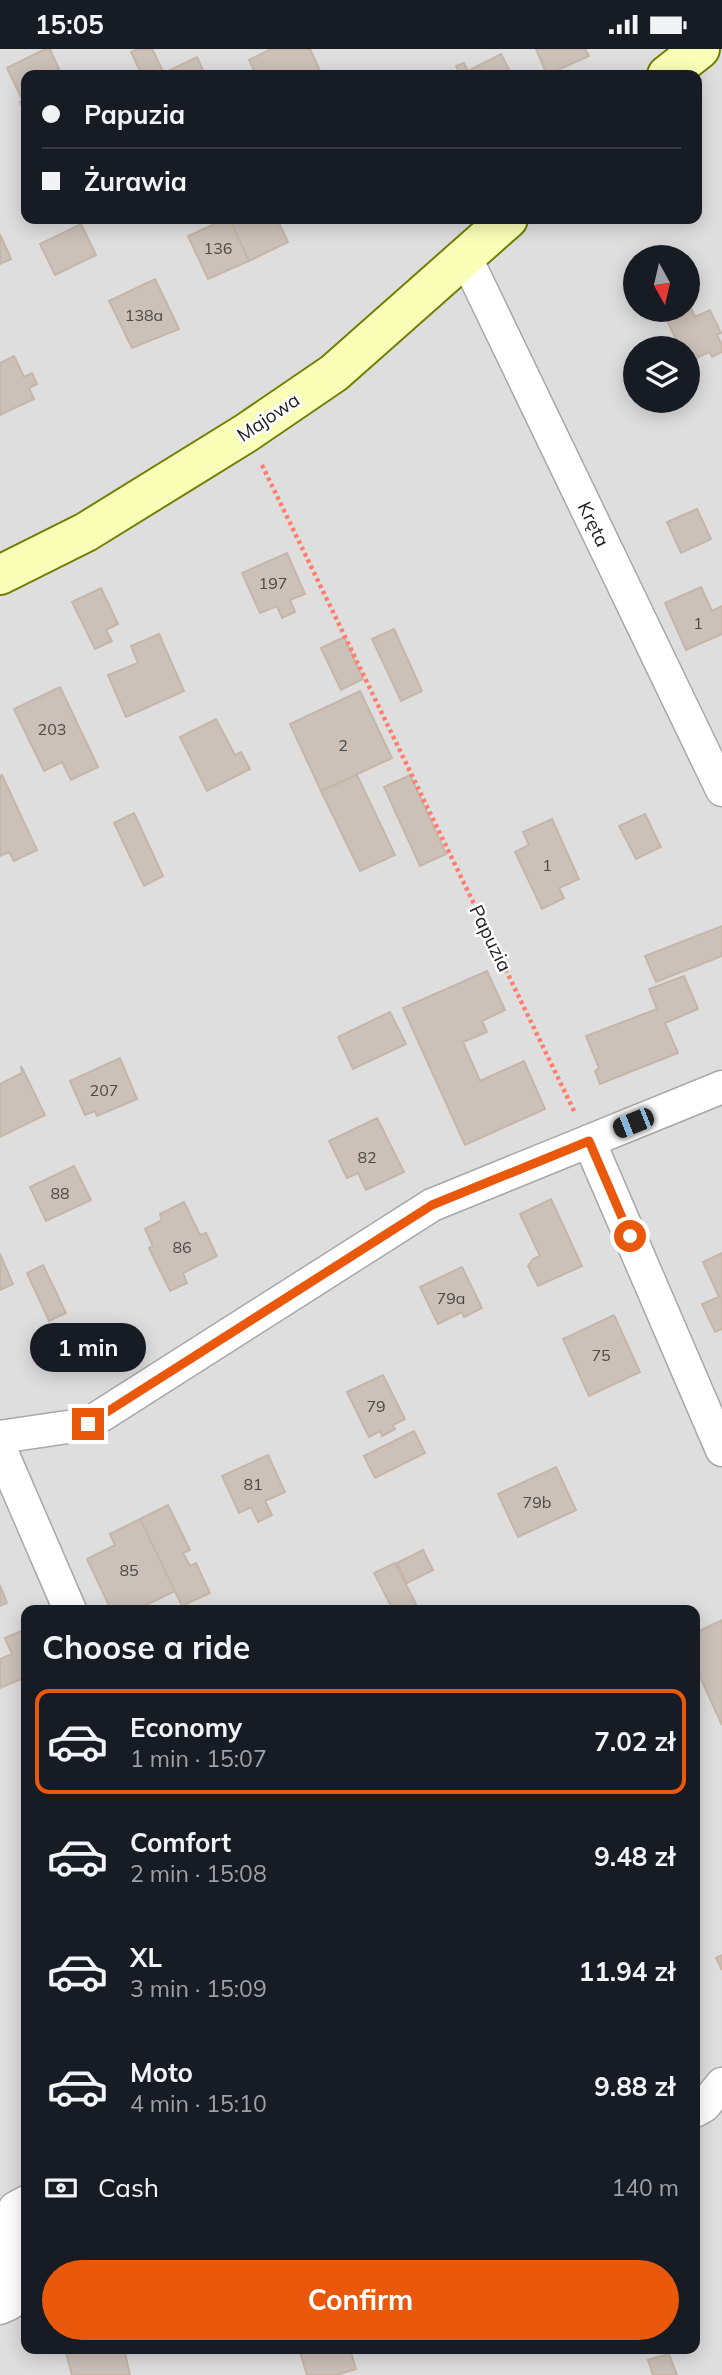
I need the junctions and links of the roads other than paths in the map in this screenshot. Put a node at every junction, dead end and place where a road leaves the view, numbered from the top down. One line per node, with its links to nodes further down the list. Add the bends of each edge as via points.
1 (700, 49): 2 (street)
2 (673, 70)
3 (503, 224): 4 (street, Majowa)
4 (466, 258): 5 (street, Majowa, via 334,373 246,433 86,532); 6 (street, Kręta)
5 (0, 575)
6 (722, 790)
7 (722, 1087): 8 (street)
8 (589, 1141): 9 (street, via 432,1205 88,1424); 11 (street)
9 (0, 1437)
10 (0, 1448): 12 (street)
11 (722, 1450)
12 (68, 1605)
13 (722, 2084): 14 (street)
14 (700, 2108)
15 (21, 2205): 16 (street, via 15,2208 9,2304)
16 (0, 2308)

